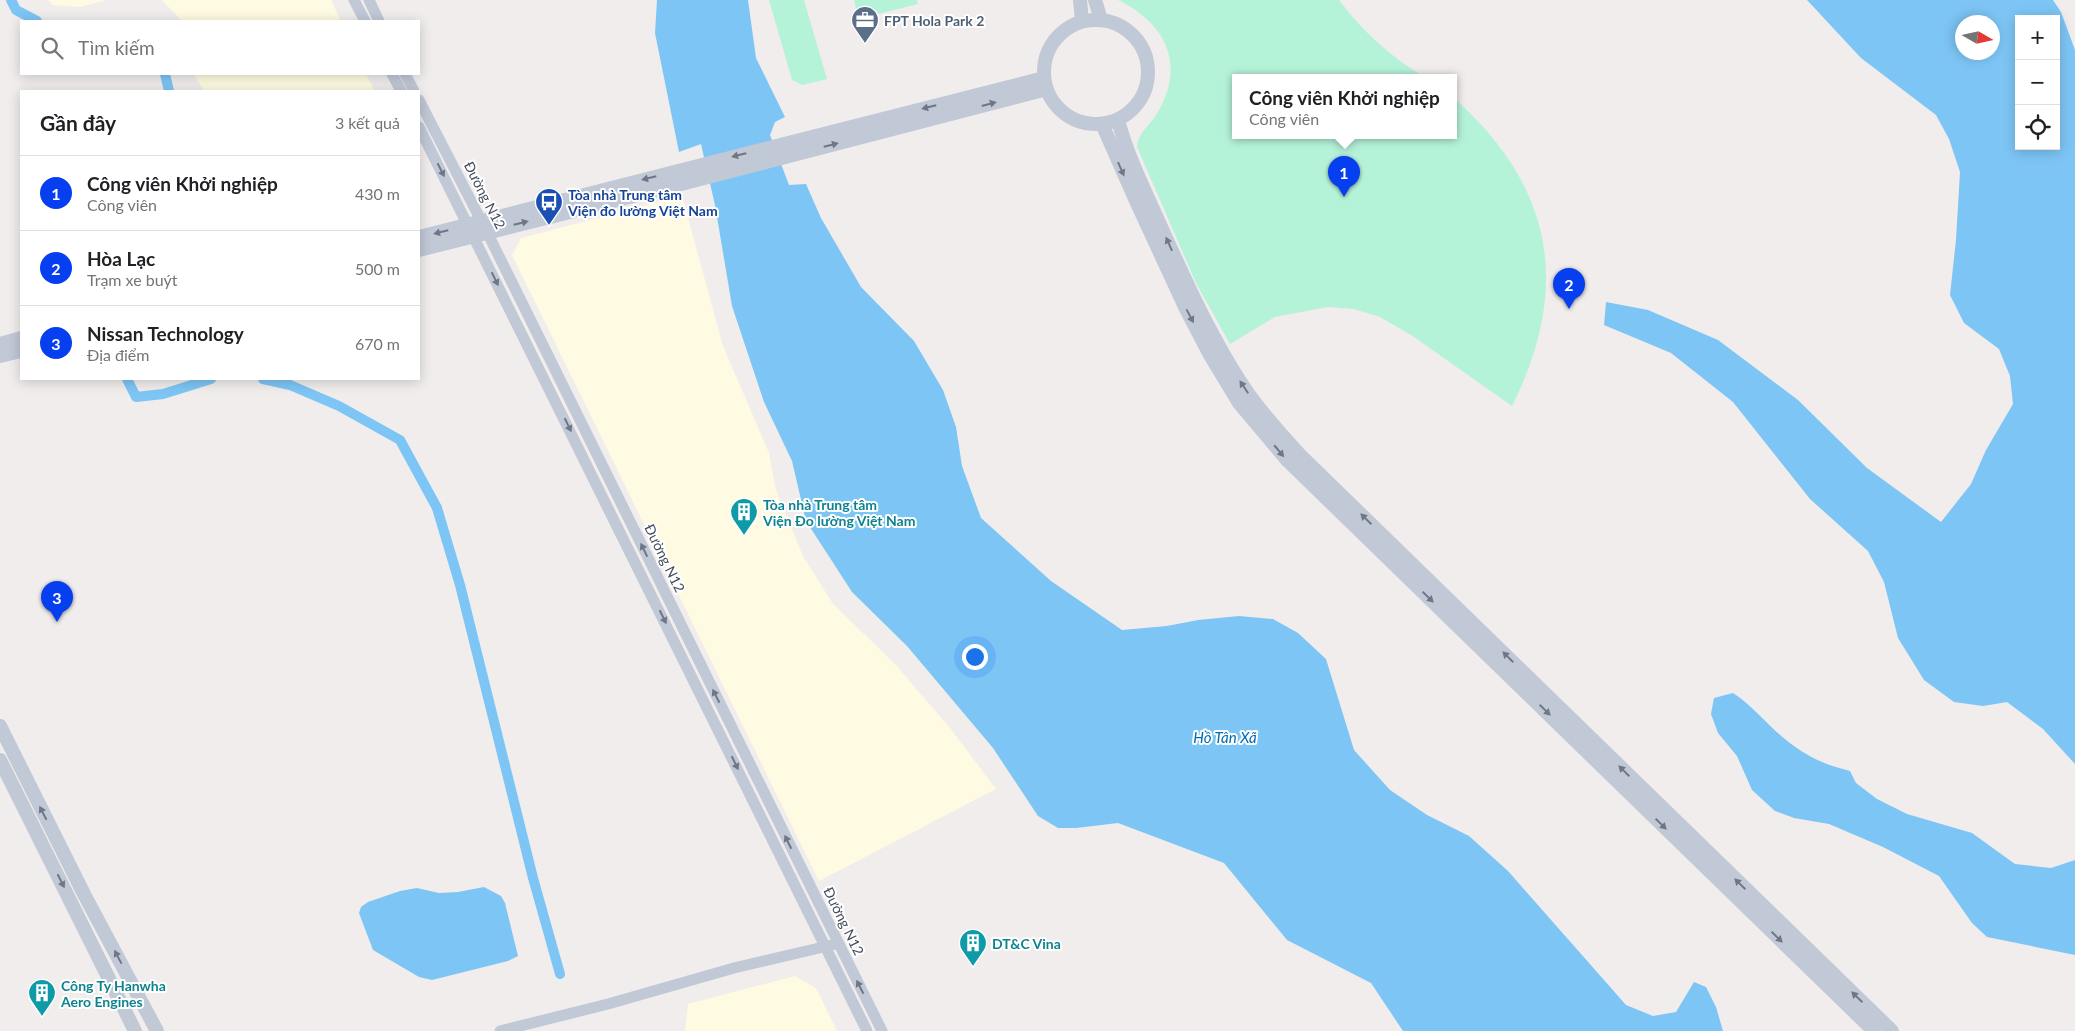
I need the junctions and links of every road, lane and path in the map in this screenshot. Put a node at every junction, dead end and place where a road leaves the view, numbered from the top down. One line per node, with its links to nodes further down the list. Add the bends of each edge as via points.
1 (354, 0): 5 (street)
2 (369, 0): 6 (street)
3 (1080, 0): 8 (street)
4 (1095, 0): 7 (street)
5 (364, 20)
6 (379, 20)
7 (1101, 20): 8 (street); 15 (street, via 1128,30 1140,44 1147,60 1148,78 1143,96)
8 (1082, 21): 11 (street, via 1062,33 1051,46 1045,61)
9 (393, 75): 12 (street)
10 (406, 75): 13 (street)
11 (1046, 84): 16 (street, via 1058,107 1070,118 1086,124); 18 (street)
12 (400, 90)
13 (414, 90)
14 (420, 102): 18 (street, Đường N12)
15 (1118, 120): 16 (street); 25 (street, one-way to 15, via 1245,389 1214,339 1130,158)
16 (1102, 124): 25 (street, one-way to 25, via 1182,300 1239,403 1287,460)
17 (420, 129): 18 (street, Đường N12, one-way to 18)
18 (478, 228): 19 (street, one-way to 19); 20 (street); 29 (street, Đường N12, one-way to 18); 30 (street, Đường N12, one-way to 30)
19 (420, 237)
20 (420, 250)
21 (20, 338): 22 (street)
22 (0, 344)
23 (20, 351): 24 (street)
24 (0, 356)
25 (1332, 495): 26 (street)
26 (1397, 558): 36 (street, one-way to 36); 37 (street, one-way to 26)
27 (0, 726): 32 (street, one-way to 27)
28 (0, 760): 31 (street, one-way to 31)
29 (838, 943): 30 (street); 35 (street, Đường N12, one-way to 29)
30 (826, 947): 33 (street, via 734,968); 34 (street, Đường N12)
31 (135, 1031)
32 (157, 1031)
33 (500, 1031)
34 (867, 1031)
35 (882, 1031)
36 (1874, 1031)
37 (1892, 1031)

